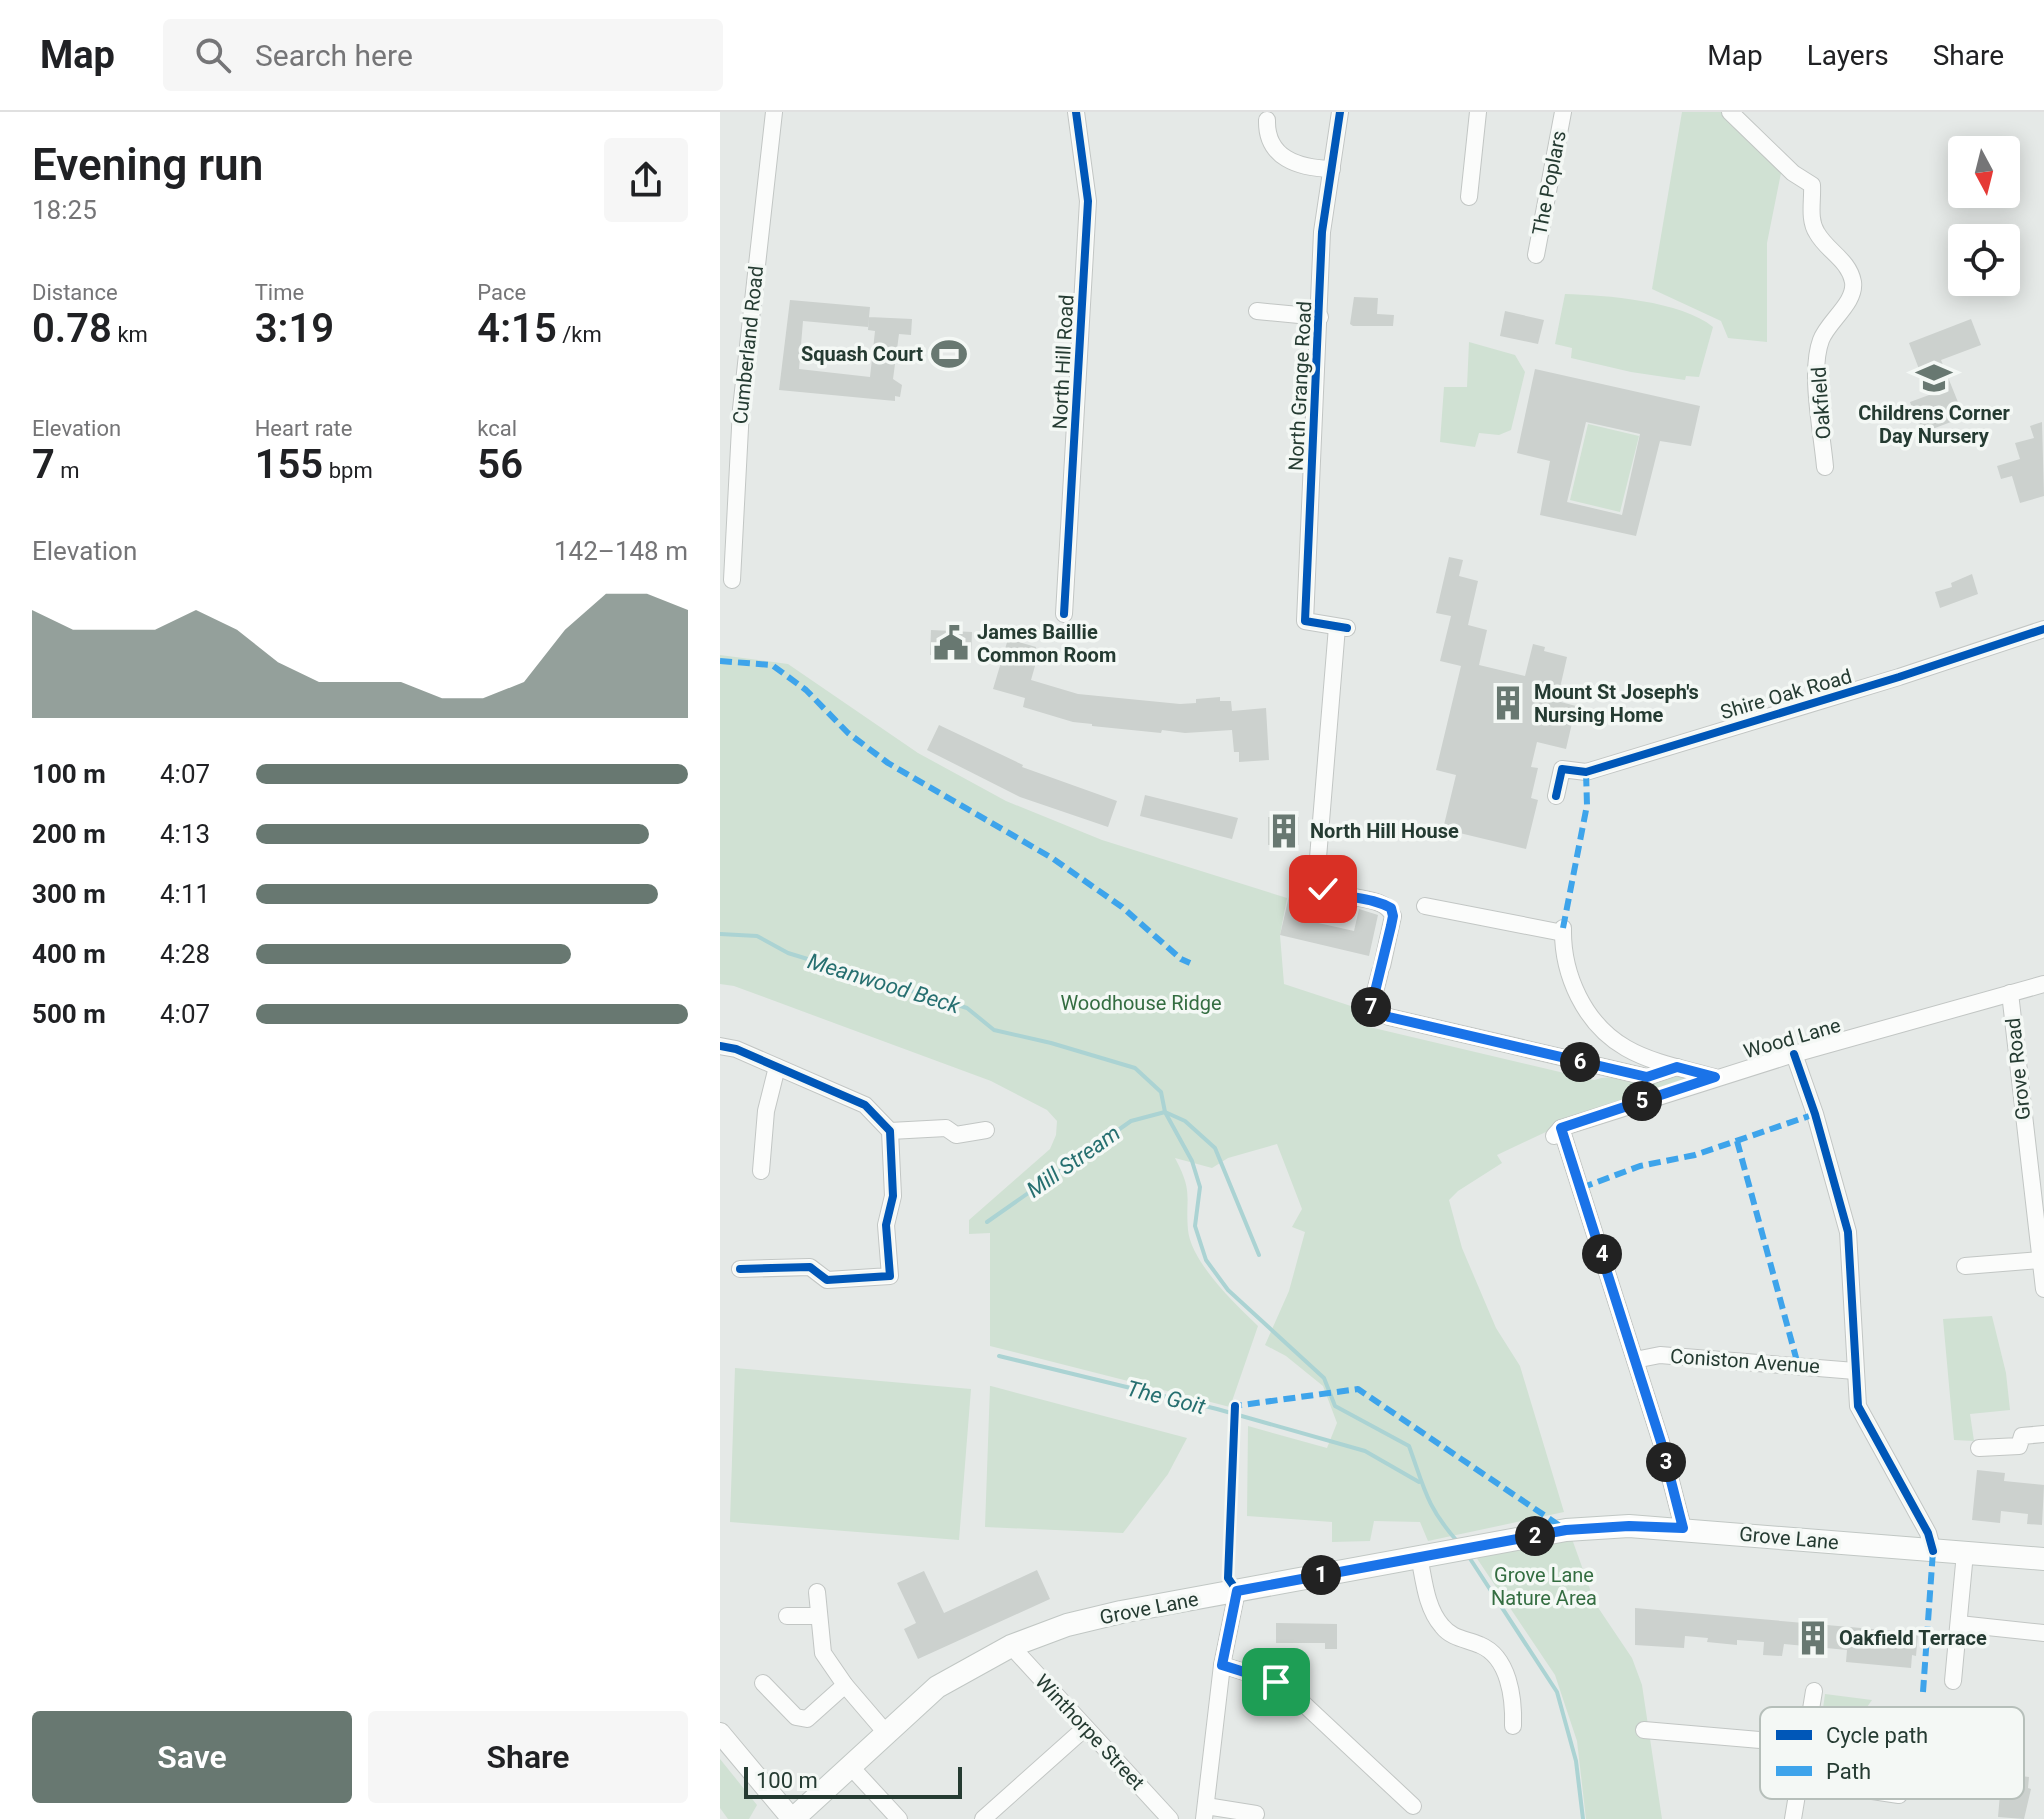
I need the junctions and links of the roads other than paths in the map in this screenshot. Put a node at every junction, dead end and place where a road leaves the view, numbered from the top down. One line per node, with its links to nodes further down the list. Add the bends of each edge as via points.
1 (774, 112): 14 (street, Cumberland Road, via 741,409)
2 (1076, 112): 15 (street, North Hill Road, via 1088,201)
3 (1340, 112): 8 (street, North Grange Road)
4 (1478, 112): 9 (street)
5 (1563, 112): 10 (street, The Poplars)
6 (1730, 112): 13 (street, Oakfield, via 1812,185 1816,232 1853,282 1849,299 1821,339 1817,362)
7 (1267, 120): 8 (street, via 1270,145 1279,154 1314,169)
8 (1332, 169): 12 (street, North Grange Road, via 1322,232)
9 (1469, 197)
10 (1536, 255)
11 (1257, 311): 12 (street)
12 (1320, 317): 24 (street, North Grange Road, via 1305,621 1342,628 1316,882 1327,891 1391,908 1371,1008 1389,1017 1647,1077)
13 (1825, 467)
14 (732, 580)
15 (1064, 614)
16 (2044, 629): 17 (street, Shire Oak Road, via 1586,772 1562,769)
17 (1556, 796)
18 (1425, 906): 24 (street, via 1563,930 1569,975 1586,1010 1625,1048)
19 (2044, 984): 20 (street, Wood Lane)
20 (2010, 993): 22 (street, Wood Lane); 31 (street, Grove Road)
21 (720, 1046): 23 (street)
22 (1794, 1054): 25 (street, Wood Lane); 33 (street, via 1848,1232)
23 (777, 1067): 27 (street, via 865,1105); 28 (street, via 766,1111)
24 (1677, 1067): 25 (street)
25 (1715, 1077): 32 (street, Wood Lane, via 1558,1132)
26 (986, 1130): 27 (street, via 956,1135 946,1128)
27 (890, 1131): 30 (street, via 890,1276 827,1280 810,1267)
28 (761, 1171)
29 (1965, 1266): 31 (street)
30 (740, 1269)
31 (2043, 1274)
32 (1635, 1360): 33 (street, Coniston Avenue, via 1660,1355); 36 (street)
33 (1855, 1371): 37 (street, via 1858,1406)
34 (2044, 1434): 35 (street, via 2022,1436 2019,1446)
35 (1979, 1448)
36 (1683, 1528): 37 (main road, Grove Lane); 39 (main road, Grove Lane, via 1566,1530)
37 (1933, 1551): 38 (main road, Grove Lane)
38 (1965, 1553): 40 (main road, Grove Lane); 45 (street)
39 (1419, 1556): 41 (main road, Grove Lane); 54 (street, via 1432,1611 1444,1629 1491,1651 1504,1666)
40 (2044, 1559)
41 (1237, 1591): 47 (main road, Grove Lane, via 1067,1625); 48 (street)
42 (817, 1592): 44 (street)
43 (787, 1616): 44 (street)
44 (818, 1616): 51 (street, via 823,1653)
45 (1959, 1624): 46 (street); 49 (street)
46 (2044, 1633)
47 (1011, 1646): 55 (street, Winthorpe Street); 58 (main road, Grove Lane, via 937,1687)
48 (1222, 1665): 62 (street, via 1291,1692); 63 (street)
49 (1953, 1681)
50 (763, 1683): 51 (street, via 796,1717 807,1719)
51 (845, 1685): 58 (street)
52 (1814, 1691): 53 (street)
53 (1812, 1707)
54 (1513, 1726)
55 (1085, 1728): 67 (street); 68 (street, Winthorpe Street)
56 (1644, 1730): 59 (street)
57 (720, 1733): 65 (street)
58 (887, 1734): 60 (main road, Grove Lane)
59 (1760, 1740)
60 (851, 1767): 65 (main road, Grove Lane); 66 (street)
61 (1797, 1799): 69 (street)
62 (1413, 1806)
63 (1205, 1813): 64 (street)
64 (1256, 1814)
65 (792, 1819)
66 (899, 1819)
67 (983, 1819)
68 (1170, 1819)
69 (1793, 1819)

